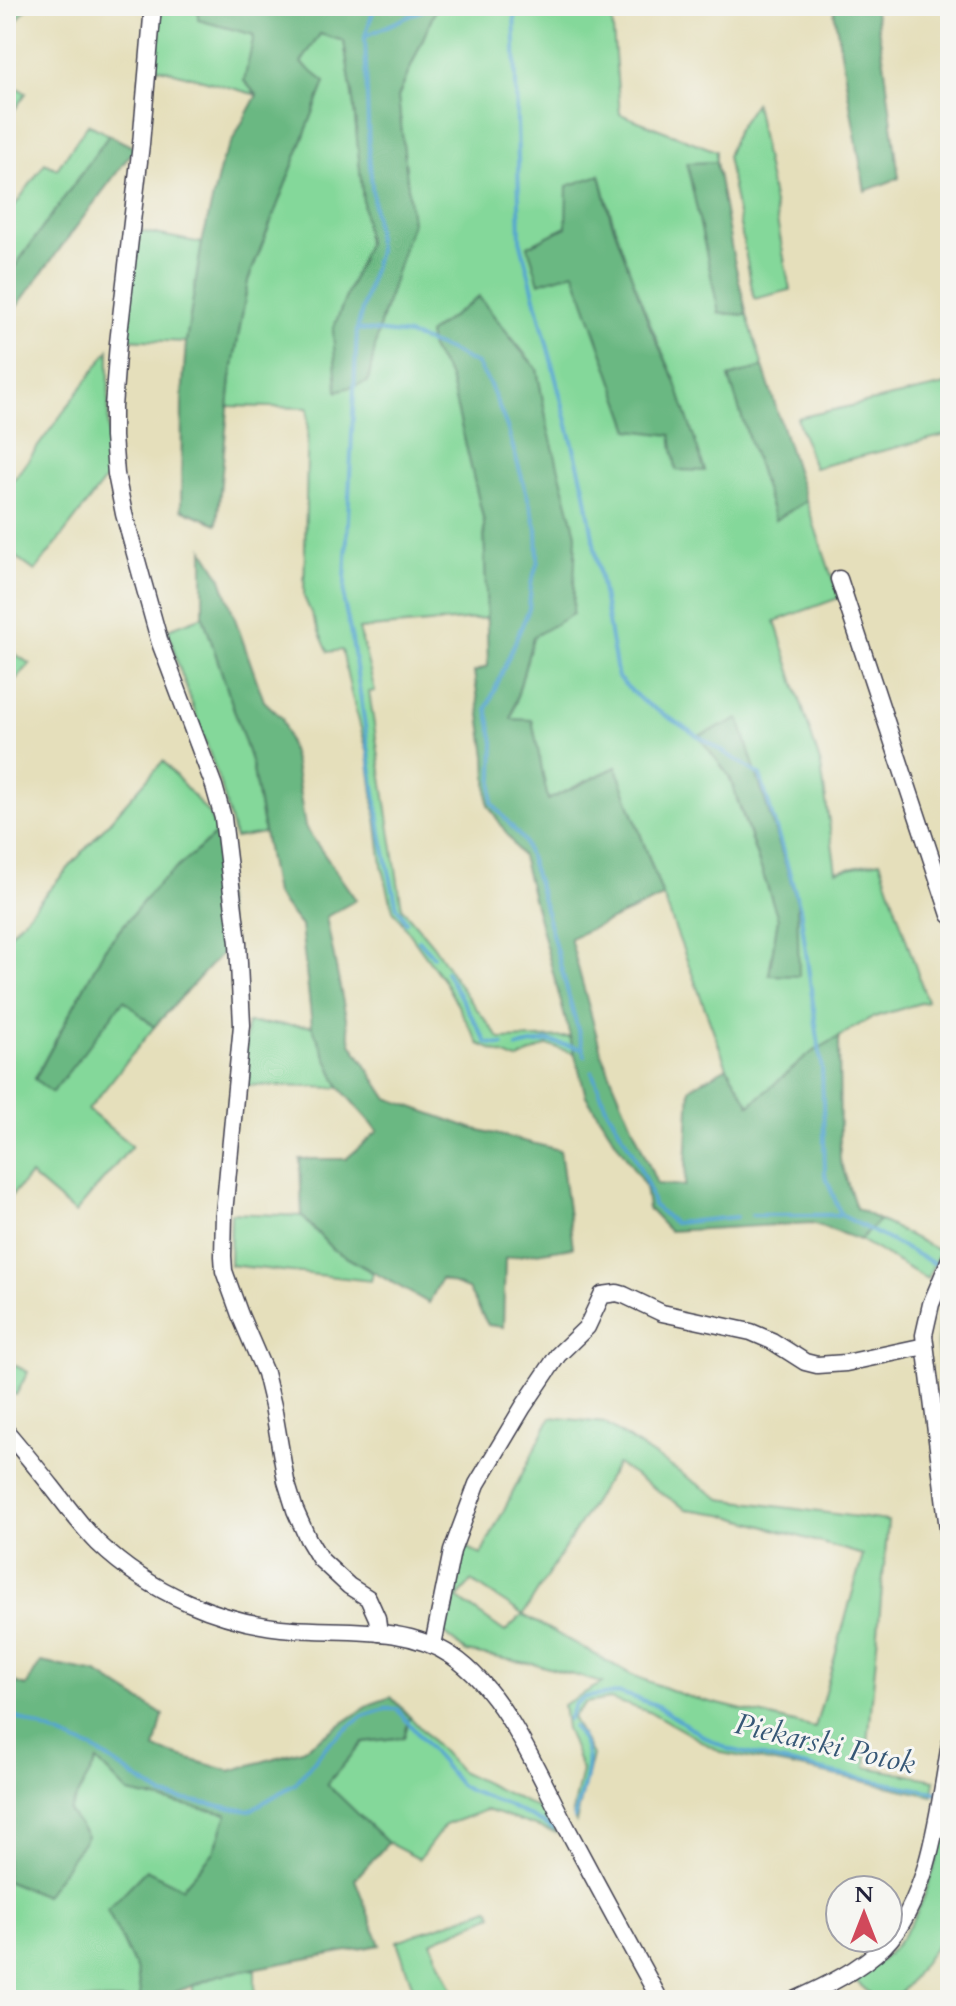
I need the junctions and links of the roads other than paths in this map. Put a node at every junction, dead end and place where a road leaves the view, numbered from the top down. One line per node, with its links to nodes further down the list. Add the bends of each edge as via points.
1 (153, 6): 8 (street, via 113,437 124,514 160,643 223,818 242,1025 224,1213 224,1271 265,1373 295,1510 320,1559 368,1598)
2 (839, 579): 3 (street)
3 (950, 915)
4 (950, 1259): 5 (street, via 926,1323)
5 (925, 1346): 7 (street); 9 (street, via 817,1365 751,1332 662,1313 624,1295 602,1295 587,1327 558,1355 477,1484 452,1551)
6 (6, 1431): 8 (street, via 85,1528 146,1581 211,1612 246,1622)
7 (950, 1545)
8 (379, 1633): 9 (street)
9 (433, 1645): 11 (street, via 485,1687 517,1732)
10 (950, 1744): 12 (street, via 928,1856 915,1898 898,1928 865,1961)
11 (660, 2000)
12 (795, 2000)

